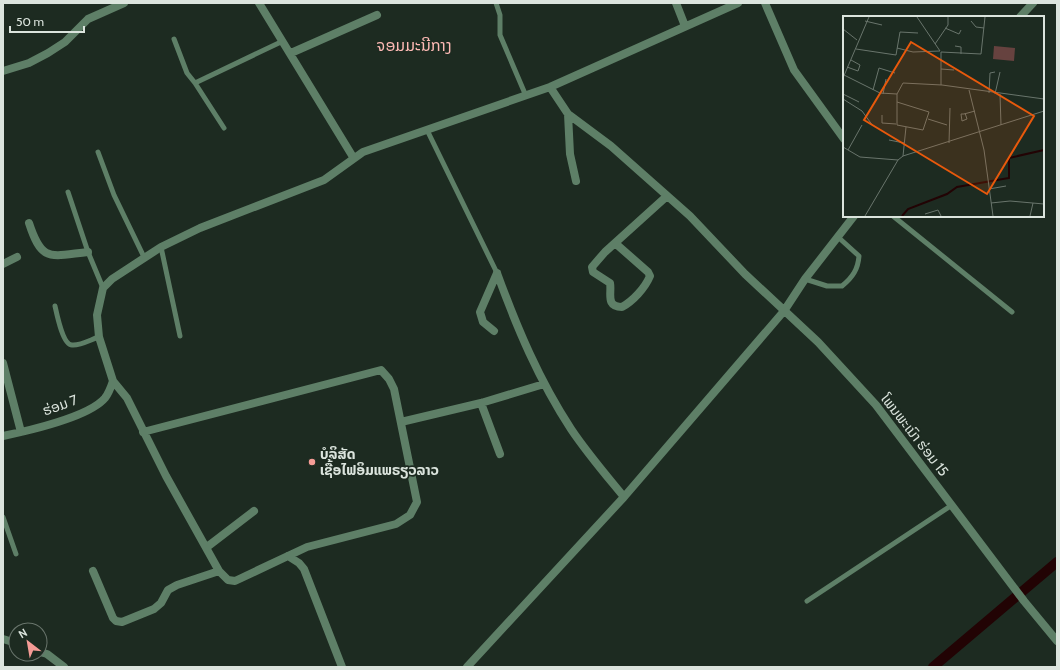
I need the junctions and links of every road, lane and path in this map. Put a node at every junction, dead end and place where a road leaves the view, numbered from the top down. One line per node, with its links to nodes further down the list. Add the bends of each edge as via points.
1 (124, 3): 15 (street, via 88,20 48,54)
2 (259, 3): 13 (street)
3 (496, 3): 18 (lane, via 500,35)
4 (676, 3): 11 (street)
5 (738, 3): 8 (street)
6 (765, 3): 22 (street, via 794,70)
7 (1033, 3): 10 (street)
8 (727, 5): 11 (street)
9 (377, 15): 14 (street)
10 (1021, 16)
11 (685, 26): 17 (street)
12 (174, 40): 16 (lane, via 187,73)
13 (283, 41): 14 (street); 16 (lane)
14 (291, 53): 24 (street)
15 (3, 71)
16 (196, 83): 20 (lane)
17 (550, 87): 18 (street); 19 (street)
18 (526, 96): 21 (street)
19 (568, 114): 25 (street, via 570,154); 27 (street, ໂພນພະເນົາ ຮ່ອມ 15, via 611,146)
20 (224, 128)
21 (427, 130): 24 (street); 38 (lane)
22 (843, 138)
23 (98, 152): 36 (lane, via 114,195)
24 (353, 157): 33 (street, via 324,180 200,228)
25 (576, 182)
26 (68, 192): 34 (lane)
27 (667, 196): 32 (street); 42 (street, ໂພນພະເນົາ ຮ່ອມ 15)
28 (853, 217): 31 (street)
29 (894, 217): 43 (lane)
30 (28, 223): 34 (street, via 35,242 47,254 55,256)
31 (838, 237): 39 (street); 39 (lane, via 858,256 858,267 850,279 842,286 827,286)
32 (615, 243): 32 (street, via 592,269 610,284 609,298 614,305 622,307 648,282 650,276)
33 (161, 247): 36 (street); 46 (lane)
34 (88, 252): 40 (lane)
35 (17, 257): 37 (street)
36 (144, 257): 40 (street)
37 (3, 264)
38 (497, 272): 44 (street, via 480,312 483,322); 49 (street, via 517,327)
39 (805, 279): 42 (street)
40 (103, 288): 45 (street, via 97,315)
41 (55, 306): 45 (lane, via 65,340 69,345 74,346)
42 (784, 311): 56 (street); 57 (street, ໂພນພະເນົາ ຮ່ອມ 15, via 818,342 876,405)
43 (1012, 312)
44 (494, 331)
45 (99, 336): 48 (street)
46 (180, 336)
47 (3, 363): 52 (street)
48 (113, 381): 52 (street, ຮ່ອມ 7, via 104,398 92,407 68,418); 53 (street, via 127,398)
49 (544, 384): 50 (street); 56 (street, via 572,430)
50 (481, 404): 51 (street); 55 (street)
51 (401, 422): 53 (street, via 394,389 381,370); 62 (street, via 417,502 410,515 396,524 307,546)
52 (21, 432): 54 (street, ຮ່ອມ 7)
53 (143, 432): 60 (street)
54 (3, 436)
55 (500, 454)
56 (624, 497): 70 (street)
57 (952, 505): 65 (lane); 66 (street, ໂພນພະເນົາ ຮ່ອມ 15, via 1024,601)
58 (254, 511): 60 (street)
59 (3, 517): 61 (lane)
60 (207, 547): 64 (street)
61 (16, 554)
62 (288, 556): 64 (street, via 235,581 228,580); 69 (street, via 304,569)
63 (93, 571): 64 (street, via 113,618 122,622 154,609 173,588)
64 (219, 571)
65 (807, 600)
66 (1056, 637)
67 (48, 655): 68 (street)
68 (64, 667)
69 (342, 667)
70 (467, 667)

